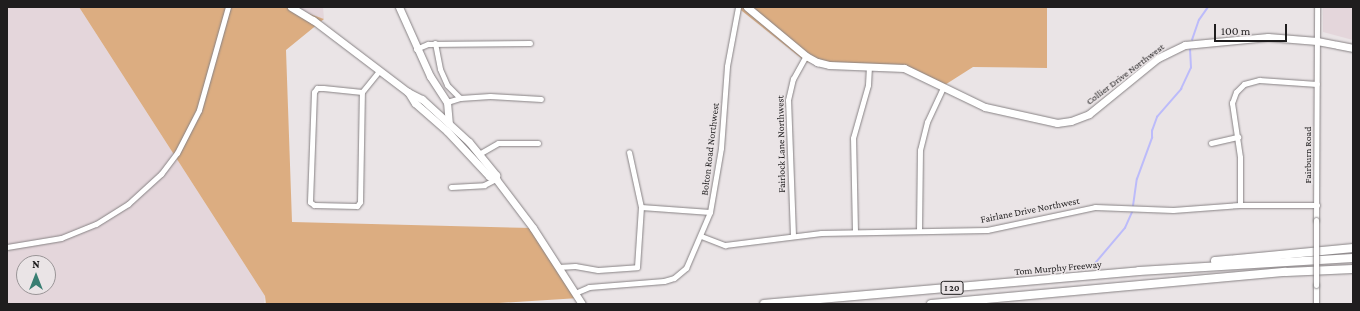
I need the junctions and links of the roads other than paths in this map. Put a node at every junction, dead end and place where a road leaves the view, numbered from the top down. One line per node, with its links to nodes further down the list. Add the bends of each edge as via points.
1 (228, 7): 38 (street, via 199,110 177,153 161,174 128,204 96,224 53,240)
2 (291, 7): 14 (main road, via 313,20)
3 (399, 7): 11 (main road)
4 (738, 7): 33 (street, Bolton Road Northwest, via 727,66 721,148)
5 (747, 7): 12 (main road, Collier Drive Northwest)
6 (1317, 7): 7 (street, Fairburn Road)
7 (1317, 41): 10 (main road, Collier Drive Northwest); 15 (street, Fairburn Road); 16 (main road, Collier Drive Northwest, via 1268,37 1178,47 1158,58 1099,107 1064,123 1048,122 985,107)
8 (434, 43): 9 (street); 11 (street); 19 (street, via 447,85)
9 (530, 43)
10 (1353, 48)
11 (416, 49): 21 (main road)
12 (806, 56): 13 (main road, Collier Drive Northwest, via 829,66); 37 (street, Fairlock Lane Northwest, via 793,79 788,100)
13 (869, 66): 16 (main road, Collier Drive Northwest, via 904,68); 35 (street, via 868,85 853,138)
14 (380, 70): 17 (street); 18 (main road)
15 (1317, 84): 23 (street, via 1259,80 1244,84 1236,92 1232,103); 31 (street, Fairburn Road)
16 (943, 88): 34 (street, via 927,122 920,150)
17 (362, 92): 17 (street, via 360,202 357,206 314,205 310,202 314,92 317,88)
18 (408, 92): 22 (main road, via 422,99); 28 (main road, via 489,176)
19 (460, 98): 20 (street); 21 (street)
20 (541, 99)
21 (447, 102): 22 (main road)
22 (449, 123): 27 (main road)
23 (1238, 137): 25 (street); 30 (street)
24 (538, 143): 27 (street, via 498,143)
25 (1211, 143)
26 (629, 152): 32 (street)
27 (479, 154): 28 (main road)
28 (496, 179): 29 (street, via 484,186); 41 (main road)
29 (451, 187)
30 (1240, 205): 31 (street, Fairlane Drive Northwest); 34 (street, Fairlane Drive Northwest, via 1173,210 1095,207 987,230)
31 (1317, 206): 48 (street, Fairburn Road, bridge)
32 (641, 207): 33 (street); 41 (street, via 637,267 598,270 575,266)
33 (710, 212): 36 (street, Bolton Road Northwest)
34 (919, 231): 35 (street, Fairlane Drive Northwest)
35 (855, 232): 37 (street, Fairlane Drive Northwest)
36 (701, 236): 37 (street, Fairlane Drive Northwest, via 725,245); 44 (street, Bolton Road Northwest, via 686,268 674,278 589,287)
37 (793, 236)
38 (7, 246)
39 (1353, 248): 43 (highway, via 1260,255)
40 (1353, 258): 43 (highway, Tom Murphy Freeway / I 20)
41 (558, 267): 44 (main road)
42 (1353, 269): 47 (highway, I 20, via 1286,272)
43 (1139, 271): 46 (highway, Tom Murphy Freeway / I 20)
44 (575, 293): 45 (main road)
45 (582, 304)
46 (764, 304)
47 (931, 304)
48 (1316, 304)

